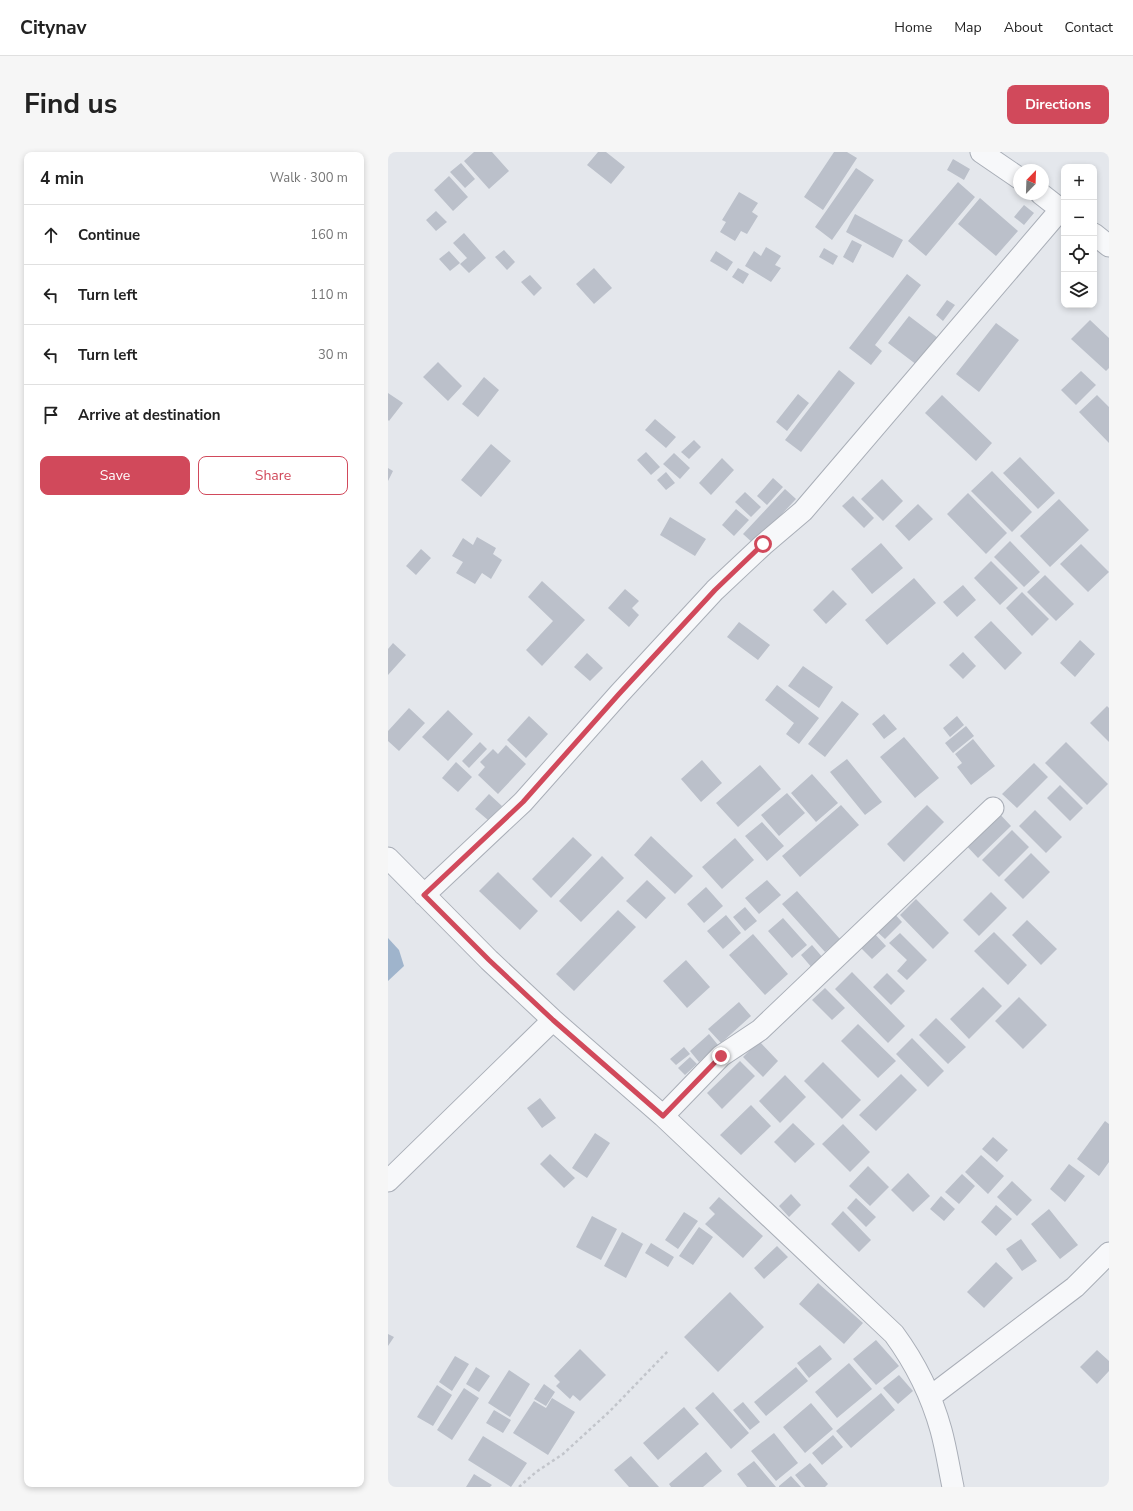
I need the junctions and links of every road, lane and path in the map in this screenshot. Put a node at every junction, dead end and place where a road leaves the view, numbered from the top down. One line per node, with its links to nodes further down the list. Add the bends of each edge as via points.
1 (981, 152): 2 (street)
2 (1013, 174)
3 (1049, 200): 4 (street)
4 (1061, 209)
5 (1061, 211): 10 (street, via 803,511 763,544 715,590 523,802)
6 (1096, 236): 7 (street)
7 (1109, 246)
8 (992, 808): 12 (street, via 760,1030 721,1056)
9 (388, 858): 10 (street)
10 (424, 895): 11 (street)
11 (553, 1020): 12 (street); 13 (street)
12 (663, 1116): 16 (street, via 894,1334 911,1358)
13 (388, 1181)
14 (1109, 1253): 16 (street, via 1076,1287)
15 (668, 1352): 17 (path, via 563,1454)
16 (930, 1397): 18 (street, via 941,1430)
17 (519, 1487)
18 (953, 1487)

